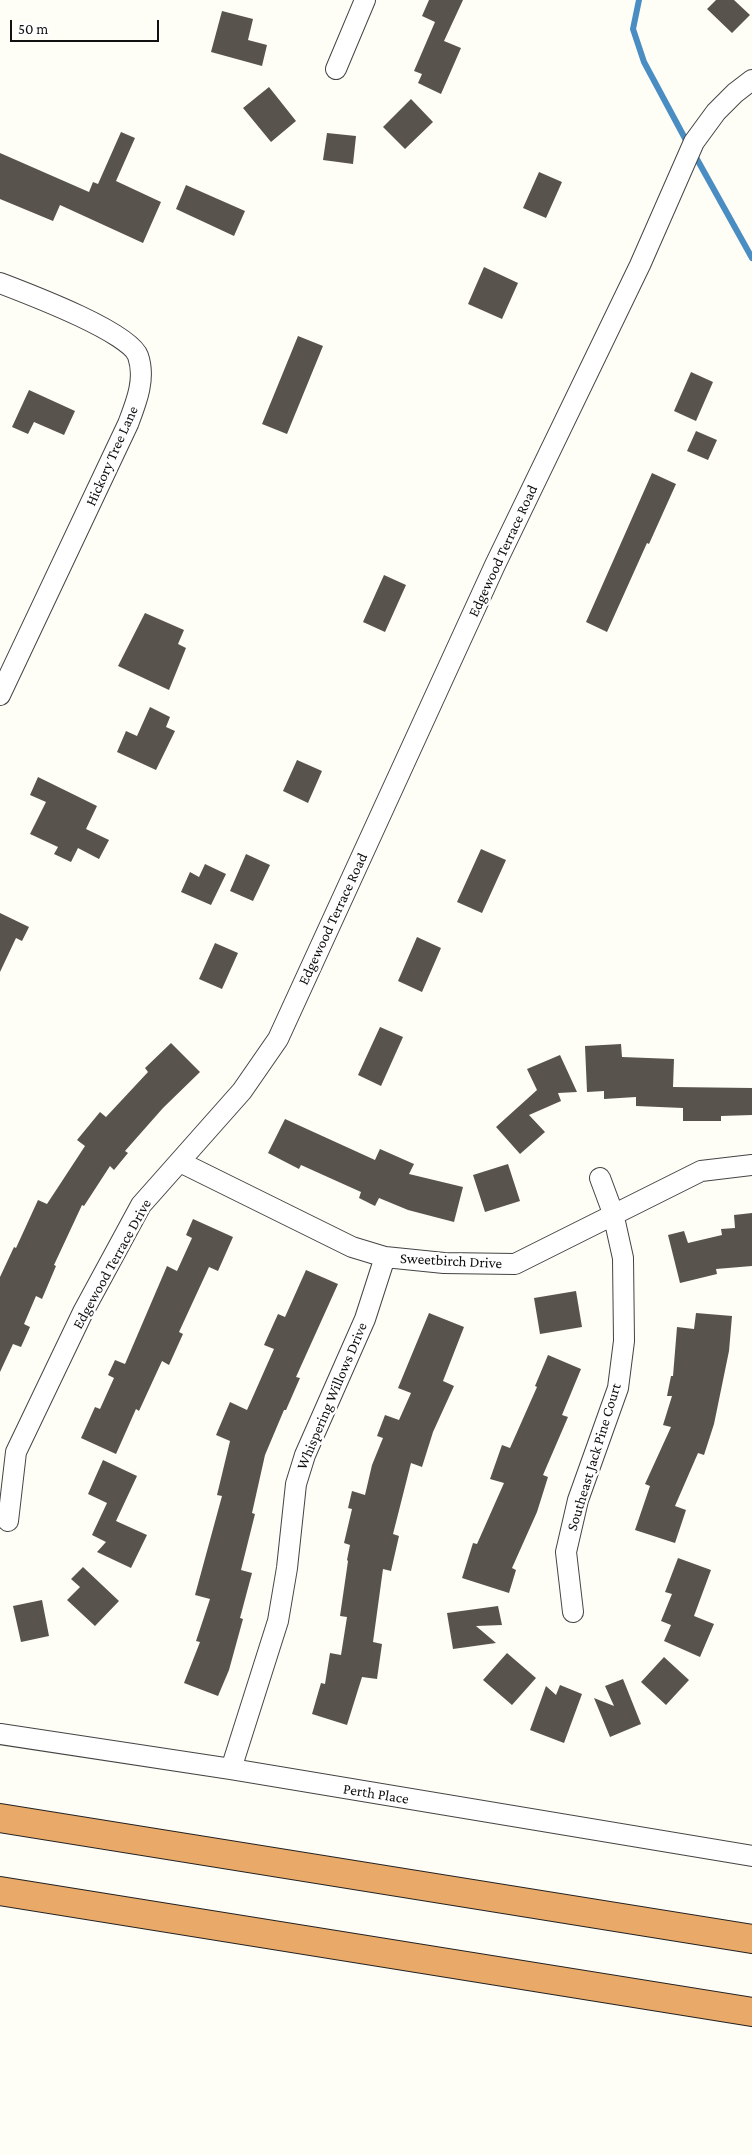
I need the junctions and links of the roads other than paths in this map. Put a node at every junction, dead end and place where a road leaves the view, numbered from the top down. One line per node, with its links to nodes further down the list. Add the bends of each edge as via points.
1 (365, 0): 2 (street)
2 (336, 69)
3 (752, 80): 6 (street, Edgewood Terrace Road, via 716,112 694,142 640,265 491,574)
4 (0, 283): 5 (street, Hickory Tree Lane, via 48,302 130,345 138,355 140,391 128,424)
5 (0, 695)
6 (278, 1040): 7 (street, Edgewood Terrace Drive, via 242,1090)
7 (180, 1162): 11 (street, Sweetbirch Drive, via 352,1247); 12 (street, Edgewood Terrace Drive, via 142,1205 83,1312 16,1452)
8 (752, 1165): 10 (street, Sweetbirch Drive, via 702,1171)
9 (600, 1178): 10 (street, Southeast Jack Pine Court)
10 (614, 1213): 11 (street, Sweetbirch Drive, via 515,1264 444,1263); 13 (street, Southeast Jack Pine Court, via 623,1258 624,1341 618,1388 578,1500 566,1552)
11 (385, 1257): 15 (street, Whispering Willows Drive, via 365,1319 305,1455 296,1484 288,1568 278,1621)
12 (8, 1521)
13 (573, 1612)
14 (0, 1734): 15 (street, Perth Place)
15 (231, 1769): 17 (street, Perth Place)
16 (0, 1818): 19 (highway)
17 (752, 1856)
18 (0, 1891): 20 (highway)
19 (752, 1939)
20 (752, 2012)

